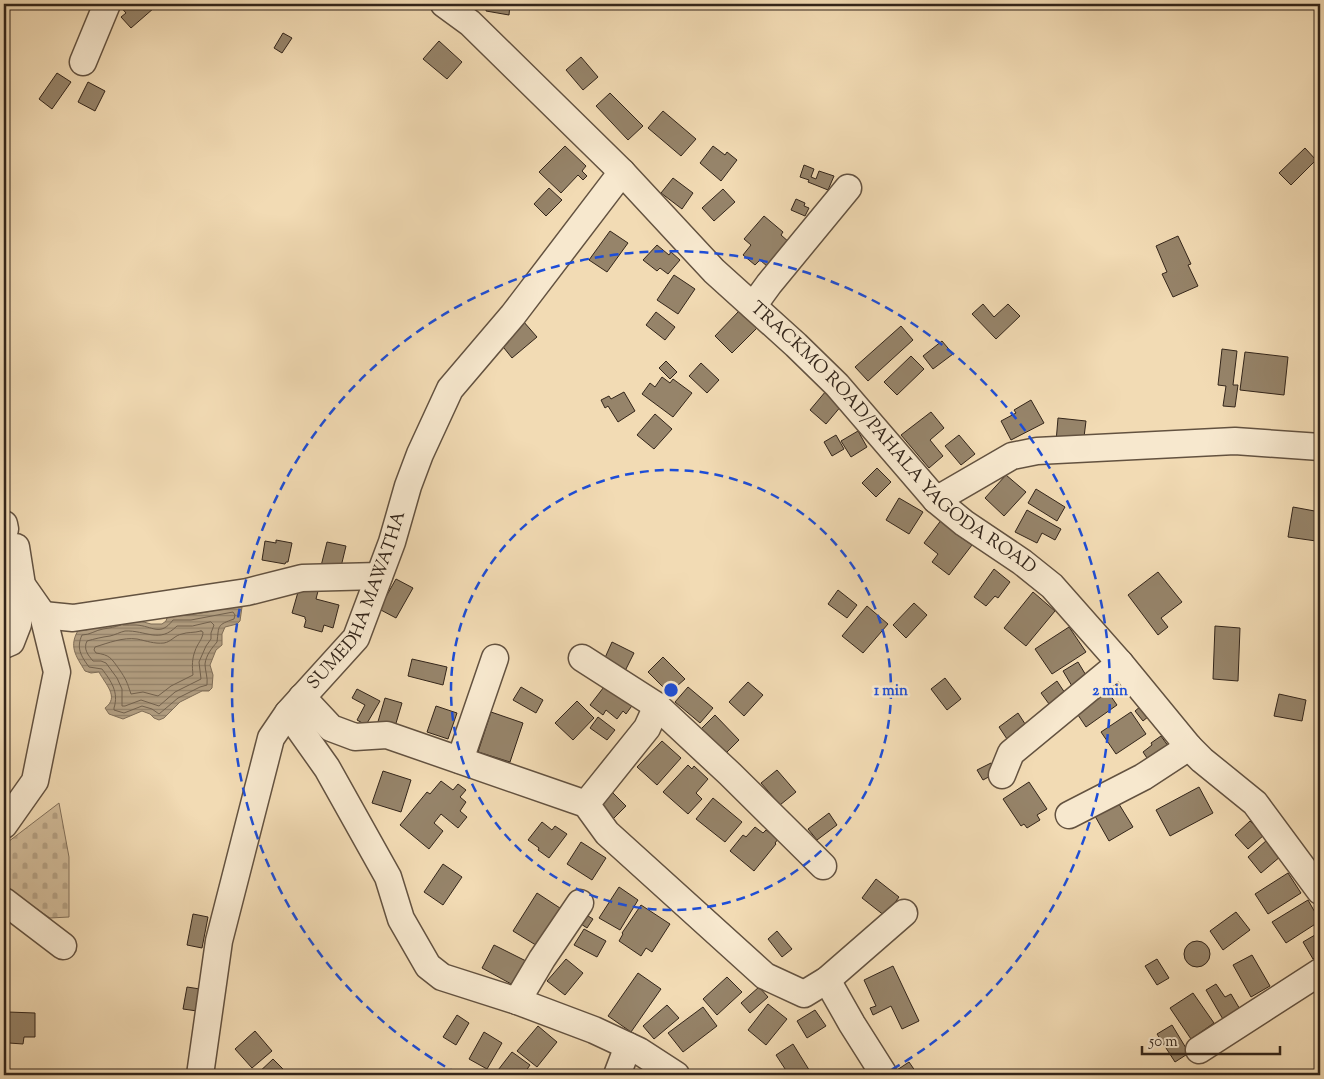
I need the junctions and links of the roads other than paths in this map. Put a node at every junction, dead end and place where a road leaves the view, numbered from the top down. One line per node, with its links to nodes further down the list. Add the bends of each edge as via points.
1 (107, 4): 3 (street)
2 (444, 4): 4 (street, TRACKMO ROAD/PAHALA YAGODA ROAD, via 470,23)
3 (84, 62)
4 (622, 172): 6 (street, TRACKMO ROAD/PAHALA YAGODA ROAD, via 714,270); 10 (street, SUMEDHA MAWATHA, via 513,315 450,389 420,454)
5 (848, 188): 6 (street)
6 (754, 306): 8 (street, TRACKMO ROAD/PAHALA YAGODA ROAD, via 837,385)
7 (1320, 447): 8 (street, via 1235,441 1037,451 1012,456)
8 (936, 500): 16 (street, TRACKMO ROAD/PAHALA YAGODA ROAD, via 1052,586)
9 (9, 533): 11 (street)
10 (379, 576): 12 (street, via 302,578 247,592 73,618); 17 (street, SUMEDHA MAWATHA, via 356,638)
11 (22, 585): 12 (street); 13 (street, via 18,624 11,642)
12 (44, 615): 24 (street, via 57,672 35,782)
13 (4, 645)
14 (495, 658): 20 (street)
15 (582, 658): 18 (street)
16 (1120, 662): 19 (street, TRACKMO ROAD/PAHALA YAGODA ROAD); 21 (street, via 1011,753)
17 (295, 705): 20 (street, via 331,728 354,737 387,735); 33 (street, via 326,768 388,877 401,919 428,966 442,977); 37 (street, SUMEDHA MAWATHA, via 271,738 219,941)
18 (657, 706): 22 (street, via 647,728); 25 (street)
19 (1189, 748): 23 (street, via 1143,777); 26 (street, TRACKMO ROAD/PAHALA YAGODA ROAD, via 1255,804)
20 (460, 760): 22 (street)
21 (1002, 775)
22 (586, 804): 32 (street, via 607,833 765,976 804,994)
23 (1069, 815)
24 (4, 825)
25 (823, 866)
26 (1320, 891)
27 (4, 901): 30 (street)
28 (580, 903): 33 (street)
29 (904, 913): 32 (street)
30 (63, 946)
31 (1320, 972): 35 (street)
32 (827, 980): 36 (street)
33 (517, 1001): 34 (street)
34 (628, 1046): 38 (street); 39 (street)
35 (1199, 1050)
36 (883, 1073)
37 (200, 1075)
38 (617, 1075)
39 (676, 1075)

